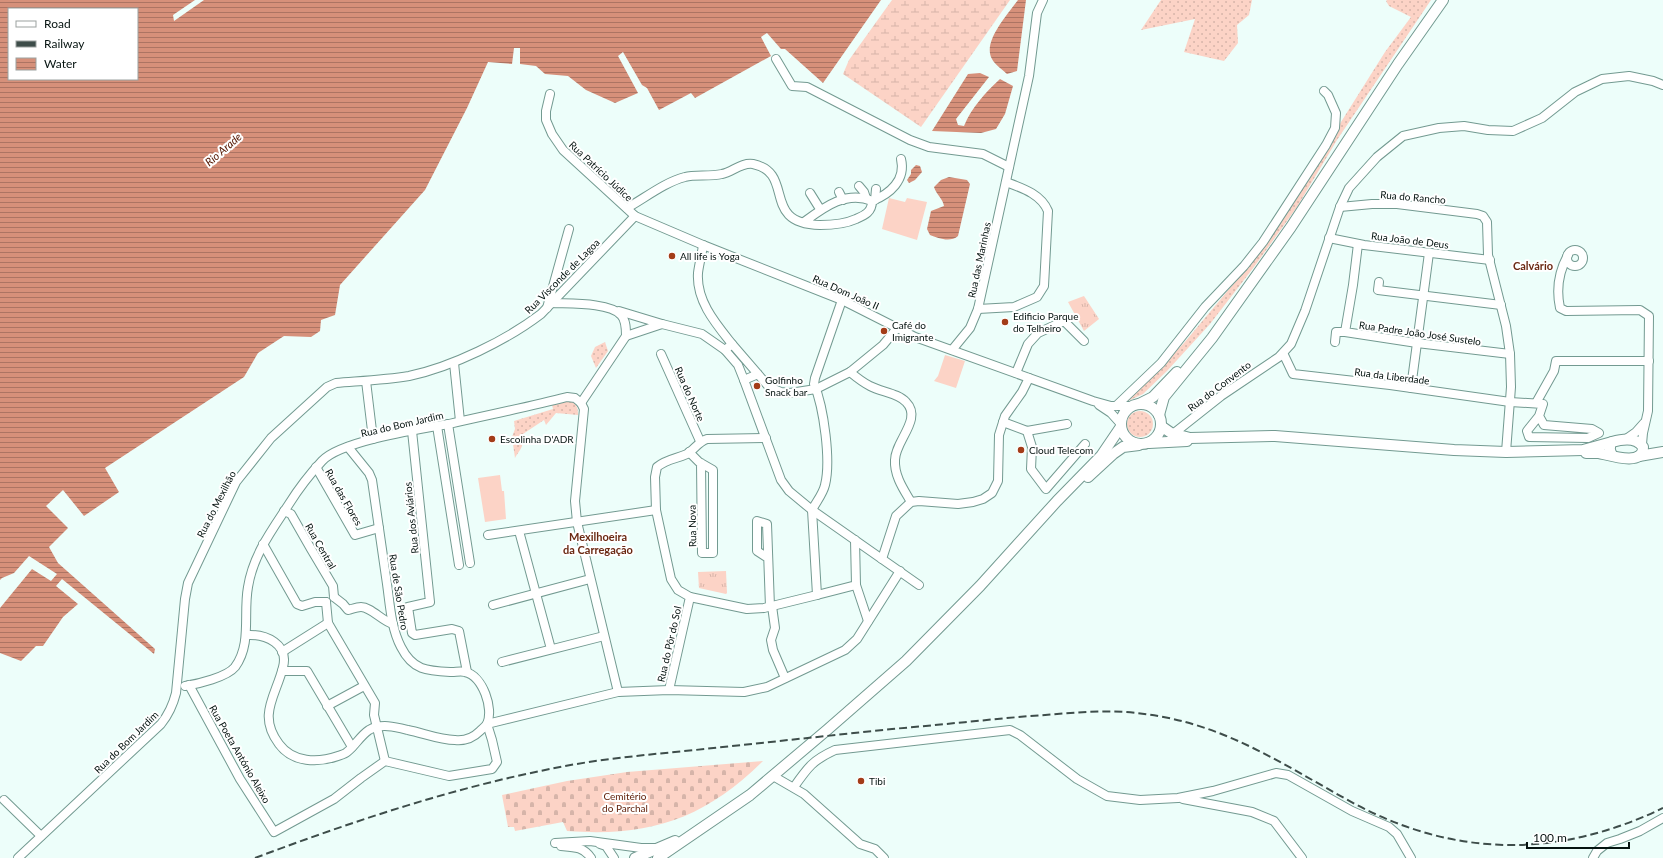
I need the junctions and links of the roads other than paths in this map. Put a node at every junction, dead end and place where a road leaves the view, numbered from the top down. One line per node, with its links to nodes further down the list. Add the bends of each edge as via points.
1 (1043, 0): 8 (street, Rua das Marinhas, via 1036,13 1029,76)
2 (1444, 0): 31 (main road)
3 (776, 59): 8 (street, via 792,86 807,87 910,140 929,147 983,154)
4 (1663, 85): 16 (street, Rua do Convento, via 1653,80 1629,76 1602,79 1575,92 1542,118 1514,131 1464,126 1439,128 1403,136 1377,157 1349,188)
5 (1324, 91): 66 (street, via 1336,113 1336,128 1263,242 1161,363)
6 (550, 94): 17 (street, Rua Patrício Júdice, via 546,120 552,134 563,150)
7 (901, 159): 15 (street, via 901,178 881,198)
8 (1009, 166): 9 (street, Rua das Marinhas)
9 (1006, 182): 36 (street, Rua das Marinhas); 36 (street, via 1028,191 1045,202 1048,211 1044,286 1037,297 1014,307)
10 (858, 186): 15 (street)
11 (876, 189): 15 (street)
12 (839, 192): 14 (street)
13 (810, 193): 18 (street)
14 (843, 200): 15 (street); 18 (street)
15 (871, 200): 20 (street, via 872,208 867,214 850,222 813,225)
16 (1340, 207): 22 (street, Rua do Convento); 27 (street, Rua do Rancho, via 1397,204 1483,216 1487,222)
17 (627, 208): 19 (street, Rua Patrício Júdice); 20 (street, via 675,180 687,176 706,177 723,174 752,164 765,168 773,175 779,199 786,212 794,220)
18 (820, 209): 20 (street)
19 (635, 216): 24 (street, Rua Dom João II); 35 (street, Rua Visconde de Lagoa)
20 (804, 222)
21 (569, 229): 35 (street)
22 (1329, 238): 23 (street, Rua João de Deus); 50 (street, Rua do Convento, via 1305,311 1291,344)
23 (1358, 244): 25 (street, Rua João de Deus); 40 (street, Rua Padre João José Sustelo, via 1354,285)
24 (703, 245): 33 (street, Rua Dom João II); 44 (street, via 698,274 699,289 708,313)
25 (1429, 253): 27 (street, Rua João de Deus); 32 (street)
26 (1568, 254): 28 (street); 28 (street, via 1576,250 1583,256 1583,261 1579,265); 29 (street)
27 (1490, 260): 34 (street)
28 (1571, 265): 29 (street)
29 (1559, 274): 51 (street, via 1558,300 1560,308 1566,311 1635,309 1646,312 1649,316)
30 (1379, 282): 32 (street, via 1378,290)
31 (1241, 295): 65 (main road, via 1158,392); 67 (main road, via 1212,338 1164,397)
32 (1422, 295): 34 (street); 45 (street)
33 (842, 300): 39 (street, Rua Dom João II); 60 (street, via 815,378)
34 (1502, 305): 49 (street)
35 (549, 306): 37 (street, via 605,307); 52 (street, Rua Visconde de Lagoa, via 524,327)
36 (978, 309): 47 (street, Rua das Marinhas, via 970,328)
37 (615, 310): 38 (street); 41 (street, via 622,315 626,324)
38 (662, 324): 41 (street); 46 (street, via 702,334)
39 (898, 327): 47 (street, Rua Dom João II, via 915,337); 53 (street, via 883,345)
40 (1344, 332): 43 (street, via 1336,332); 45 (street, Rua Padre João José Sustelo)
41 (626, 336): 63 (street)
42 (1084, 341): 54 (street, via 1064,321 1038,333 1028,344)
43 (1335, 342)
44 (732, 344): 46 (street); 55 (street)
45 (1416, 344): 49 (street, Rua Padre João José Sustelo); 59 (street)
46 (725, 350): 57 (street, via 738,366)
47 (952, 350): 54 (street, Rua Dom João II)
48 (661, 354): 84 (street, Rua do Norte)
49 (1510, 354): 62 (street)
50 (1282, 356): 59 (street, Rua da Liberdade, via 1293,374); 80 (street, Rua do Convento, via 1222,396)
51 (1649, 361): 64 (street, via 1556,361 1554,372); 69 (street)
52 (454, 363): 58 (street, Rua do Mexilhão, via 410,376); 70 (street)
53 (850, 372): 60 (street); 98 (street, via 870,386 902,398 911,408 911,420 894,462 899,479)
54 (1016, 373): 56 (street, Rua Dom João II)
55 (758, 374): 57 (street); 60 (street, via 769,387 781,392)
56 (1029, 378): 61 (street, Rua Dom João II); 71 (street)
57 (744, 380): 79 (street)
58 (366, 381): 82 (street); 141 (street, Rua do Mexilhão, via 336,383 327,387 271,438 236,482 188,583)
59 (1411, 388): 62 (street, Rua da Liberdade)
60 (816, 389): 101 (street, via 824,427 828,468 824,487)
61 (1093, 401): 66 (street); 75 (street, via 1111,414)
62 (1510, 402): 64 (street, Rua da Liberdade); 92 (street)
63 (581, 403): 70 (street, Rua do Bom Jardim, via 575,398 567,397); 102 (street, via 584,409 575,501)
64 (1536, 403): 68 (street, via 1543,404)
65 (1135, 405): 66 (street); 67 (main road, via 1150,406); 75 (main road, via 1125,411)
66 (1116, 406)
67 (1159, 415): 76 (main road)
68 (1539, 416): 68 (street, via 1527,431 1529,437 1588,438 1599,433 1592,429 1544,425)
69 (1647, 419): 83 (street); 90 (street, via 1642,433)
70 (460, 421): 72 (street, Rua do Bom Jardim)
71 (1003, 422): 78 (street); 98 (street, via 999,435 998,481 992,493 983,499 958,504)
72 (448, 424): 74 (street, Rua do Bom Jardim); 111 (street)
73 (1067, 424): 78 (street)
74 (437, 426): 77 (street, Rua do Bom Jardim); 112 (street)
75 (1120, 426): 87 (main road, via 1127,439); 104 (main road, via 1101,456)
76 (1161, 426): 80 (main road); 87 (main road, via 1157,437)
77 (412, 431): 82 (street, Rua do Bom Jardim); 135 (street, Rua dos Aviários, via 430,602 408,607 412,633 415,635 452,629 458,631)
78 (1027, 431): 86 (street, via 1032,447 1032,469 1046,489)
79 (766, 438): 84 (street, via 715,438); 101 (street, via 781,480)
80 (1172, 438): 81 (main road); 81 (main road, via 1193,441); 87 (main road)
81 (1216, 438): 92 (main road, via 1275,436 1417,448)
82 (373, 439): 88 (street, Rua do Bom Jardim)
83 (1626, 439): 85 (main road); 90 (main road, via 1636,441)
84 (700, 441): 91 (street, Rua do Pôr do Sol)
85 (1612, 442): 93 (main road, via 1583,450); 95 (main road, via 1610,449)
86 (1085, 444)
87 (1143, 444): 104 (main road, via 1123,447)
88 (348, 447): 97 (street, Rua do Bom Jardim, via 323,459); 103 (street, Rua de São Pedro, via 372,480)
89 (1663, 448): 90 (main road)
90 (1641, 449): 94 (main road); 95 (main road, via 1624,458)
91 (689, 452): 96 (street, Rua Nova); 100 (street, Rua do Pôr do Sol, via 657,466)
92 (1506, 452): 93 (main road)
93 (1550, 452): 95 (main road, via 1598,453)
94 (1663, 452)
95 (1613, 456)
96 (701, 463): 96 (street, Rua Nova, via 713,470 713,553 702,553)
97 (316, 467): 99 (street, Rua do Bom Jardim, via 298,488); 103 (street, Rua das Flores, via 355,536)
98 (912, 502): 110 (street, via 896,516)
99 (288, 510): 108 (street, Rua do Bom Jardim); 120 (street, Rua Central, via 333,586)
100 (656, 510): 102 (street); 119 (street, Rua do Pôr do Sol, via 671,580 678,590)
101 (812, 510): 107 (street); 118 (street)
102 (577, 522): 105 (street); 114 (street)
103 (379, 528): 127 (street, Rua de São Pedro)
104 (1034, 528): 147 (main road, via 906,661)
105 (519, 531): 106 (street); 117 (street)
106 (488, 535)
107 (855, 540): 110 (street); 115 (street)
108 (263, 544): 121 (street, via 297,604 302,606); 125 (street, Rua do Bom Jardim, via 248,587)
109 (768, 558): 123 (street)
110 (882, 559): 113 (street)
111 (470, 563)
112 (459, 565)
113 (900, 572): 116 (street); 124 (street)
114 (590, 579): 117 (street); 130 (street)
115 (856, 585): 118 (street); 124 (street)
116 (918, 585)
117 (536, 594): 122 (street); 131 (street)
118 (817, 595): 123 (street)
119 (690, 596): 123 (street, via 747,609); 139 (street, Rua do Pôr do Sol)
120 (334, 597): 121 (street); 127 (street, via 348,610 362,607 385,622)
121 (326, 602): 126 (street)
122 (493, 605)
123 (771, 607): 136 (street, via 775,628 771,640)
124 (868, 622): 136 (street, via 845,650)
125 (246, 623): 128 (street); 129 (street, Rua do Bom Jardim)
126 (328, 623): 132 (street); 138 (street)
127 (393, 624): 135 (street, Rua de São Pedro, via 401,647 414,665 426,671)
128 (258, 634): 129 (street); 132 (street, via 275,642)
129 (247, 635): 137 (street, Rua do Bom Jardim, via 239,661 234,668 228,673)
130 (604, 636): 131 (street); 140 (street)
131 (550, 650): 133 (street)
132 (282, 652): 134 (street)
133 (502, 662)
134 (282, 671): 142 (street, via 307,671); 145 (street, via 272,696 268,719 272,733 288,754 311,761 323,760 347,753)
135 (467, 672): 143 (street, via 479,681 485,692 489,712)
136 (785, 678): 139 (street, via 767,687 744,692)
137 (190, 686): 141 (street, Rua do Bom Jardim, via 181,687); 146 (street, Rua Poeta António Aleixo, via 240,780 274,832 334,799)
138 (364, 686): 142 (street); 144 (street, via 375,703 374,716)
139 (669, 690): 140 (street)
140 (618, 692): 143 (street)
141 (176, 693): 153 (street, Rua do Bom Jardim, via 168,716)
142 (327, 706): 145 (street)
143 (487, 724): 144 (street, via 466,740 453,740 394,726); 146 (street, via 497,762 492,769 449,776)
144 (377, 727): 145 (street, via 368,730); 146 (street)
145 (352, 747)
146 (385, 761)
147 (773, 776): 152 (main road); 160 (street, via 804,794 860,844 875,849)
148 (794, 787): 149 (street, via 807,768 835,750 1010,730 1077,779 1107,796 1140,800)
149 (1178, 798): 161 (street, via 1252,812 1274,821); 162 (street, via 1276,773 1288,775 1389,827 1397,834)
150 (4, 800): 153 (street)
151 (1663, 818): 163 (street, via 1640,831 1607,843)
152 (699, 830): 154 (street, via 655,848); 158 (main road); 159 (main road)
153 (41, 836): 155 (street, Rua do Bom Jardim)
154 (590, 841): 156 (street, via 555,843 555,846 581,848); 157 (street, via 606,846)
155 (18, 858)
156 (591, 858)
157 (614, 858)
158 (635, 858)
159 (658, 858)
160 (884, 858)
161 (1302, 858)
162 (1411, 858)
163 (1593, 858)

